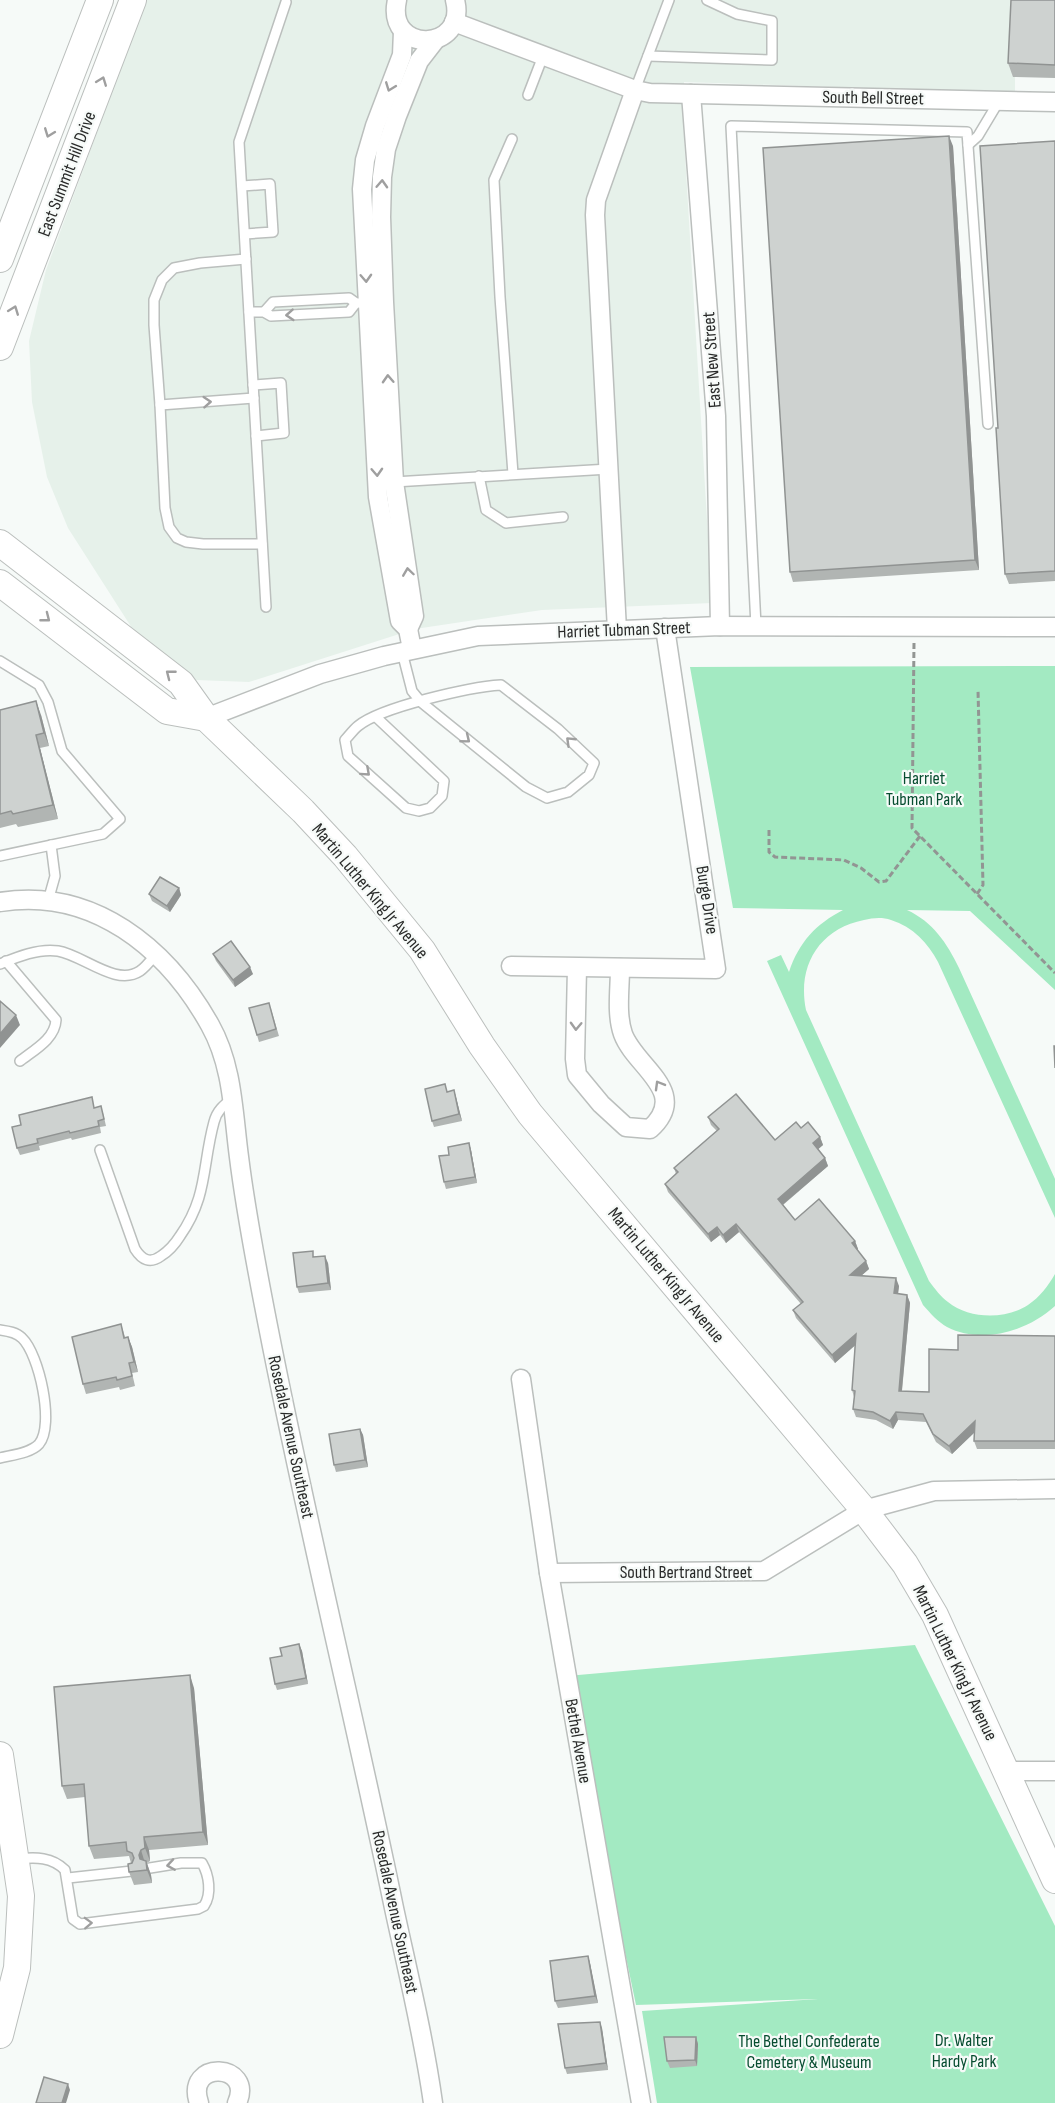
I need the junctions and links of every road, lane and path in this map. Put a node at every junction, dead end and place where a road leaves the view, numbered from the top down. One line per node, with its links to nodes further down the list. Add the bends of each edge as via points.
1 (100, 0): 23 (main road, East Summit Hill Drive, one-way to 23)
2 (133, 0): 27 (main road, East Summit Hill Drive, one-way to 2)
3 (398, 0): 9 (street, via 396,12)
4 (455, 0): 8 (street)
5 (669, 0): 12 (lane)
6 (707, 0): 12 (lane, via 737,14 772,21 772,60)
7 (286, 2): 20 (lane, via 239,142)
8 (454, 22): 10 (street, via 450,30); 11 (street, South Bell Street)
9 (403, 31): 10 (street, via 422,41); 24 (street, one-way to 24, via 402,55 365,160 362,189)
10 (436, 39): 24 (street, one-way to 10, via 386,149 419,61)
11 (543, 56): 13 (street, South Bell Street); 15 (lane)
12 (648, 56): 13 (lane)
13 (635, 90): 14 (street, South Bell Street); 33 (street, via 596,200)
14 (691, 94): 16 (street, South Bell Street); 42 (street, East New Street, via 716,416)
15 (528, 95)
16 (999, 101): 17 (street, South Bell Street); 19 (lane)
17 (1055, 102)
18 (512, 139): 34 (lane, via 494,180)
19 (968, 145): 31 (lane); 43 (lane, via 967,132 731,126)
20 (242, 186): 21 (lane); 21 (lane, via 270,184 273,232)
21 (245, 234): 22 (lane)
22 (246, 259): 25 (lane); 30 (lane, via 174,268 162,280 154,300)
23 (0, 260)
24 (369, 303): 26 (lane, one-way to 26, via 349,312 272,316); 26 (lane, via 349,298 273,302); 36 (street, one-way to 24); 47 (street, one-way to 47, via 378,497 400,621)
25 (249, 312): 26 (lane); 28 (lane)
26 (264, 312)
27 (0, 347)
28 (253, 385): 29 (lane); 32 (lane, via 281,383 284,434)
29 (254, 399): 30 (lane, one-way to 29); 32 (lane)
30 (160, 405): 39 (lane, via 165,508 169,527 177,538 203,544)
31 (988, 424)
32 (256, 436): 39 (lane)
33 (609, 469): 34 (lane); 48 (street)
34 (513, 474): 35 (lane)
35 (479, 476): 36 (lane); 37 (lane, via 486,510 506,523)
36 (394, 482): 47 (street, one-way to 36, via 414,616)
37 (563, 517)
38 (0, 543): 54 (main road, Martin Luther King Jr Avenue, one-way to 38, via 181,683)
39 (262, 544): 41 (lane)
40 (0, 583): 54 (main road, one-way to 54, via 167,711)
41 (266, 607)
42 (720, 626): 43 (street, Harriet Tubman Street); 46 (street, Harriet Tubman Street)
43 (756, 626): 44 (street, Harriet Tubman Street)
44 (914, 627): 45 (street, Harriet Tubman Street); 56 (path, via 912,828)
45 (1055, 627)
46 (665, 628): 48 (street, Harriet Tubman Street); 66 (street, Burge Drive, via 716,969)
47 (408, 629): 49 (street)
48 (617, 630): 49 (street, Harriet Tubman Street, via 478,636)
49 (407, 650): 52 (lane, via 412,691); 54 (street, Harriet Tubman Street, via 320,674)
50 (0, 661): 57 (lane, via 39,685 62,751 120,819 103,834)
51 (978, 690): 59 (path, via 983,885)
52 (420, 702): 52 (lane, one-way to 52, via 525,787 547,798 568,792 589,775 594,763 501,685); 53 (lane)
53 (376, 717): 53 (lane, one-way to 53, via 358,726 345,740 348,756 406,808 430,808 442,796 444,781)
54 (206, 718): 75 (main road, Martin Luther King Jr Avenue, via 303,811 378,895 422,950 530,1114)
55 (770, 830): 56 (path, via 769,852 775,857 844,860 879,882 886,881)
56 (920, 836): 59 (path)
57 (51, 845): 58 (lane); 60 (lane, via 55,876)
58 (0, 856)
59 (977, 894): 67 (path)
60 (48, 901): 61 (street, Rosedale Avenue Southeast); 62 (street, Rosedale Avenue Southeast, via 97,913 133,934)
61 (0, 902)
62 (156, 954): 63 (lane, via 132,975 102,970 57,951 40,951); 69 (street, Rosedale Avenue Southeast, via 191,994 212,1028)
63 (3, 962): 68 (lane, via 56,1020 51,1034)
64 (511, 966): 65 (street, Burge Drive)
65 (577, 968): 66 (street, Burge Drive); 66 (street, one-way to 66, via 577,1075 626,1127 650,1129 662,1117 663,1090 624,1036 620,1020)
66 (620, 968)
67 (1055, 973)
68 (20, 1061)
69 (233, 1098): 70 (lane, via 219,1109 214,1122 204,1183 187,1226 160,1258 142,1259 135,1249); 88 (street, Rosedale Avenue Southeast, via 239,1158 268,1326)
70 (100, 1150)
71 (0, 1330): 73 (lane, via 22,1338 37,1366 46,1426 38,1446)
72 (521, 1379): 76 (street, Bethel Avenue)
73 (0, 1458)
74 (1055, 1489): 75 (street, South Bertrand Street, via 934,1491)
75 (864, 1510): 76 (street, South Bertrand Street, via 764,1571); 78 (main road, Martin Luther King Jr Avenue, via 905,1563 936,1615)
76 (549, 1573): 89 (street, Bethel Avenue)
77 (0, 1755): 80 (main road)
78 (1007, 1771): 79 (street); 84 (main road, Martin Luther King Jr Avenue)
79 (1055, 1771)
80 (16, 1859): 83 (lane, via 44,1858 62,1867); 85 (main road, via 21,1896 17,1968)
81 (150, 1868): 83 (lane, one-way to 81, via 73,1919 80,1924 204,1906 209,1892 202,1863)
82 (132, 1871): 83 (lane)
83 (68, 1878)
84 (1055, 1880)
85 (0, 2035)
86 (199, 2103): 87 (street, via 199,2082 223,2071 235,2079 240,2092)
87 (237, 2103)
88 (433, 2103)
89 (641, 2103)

